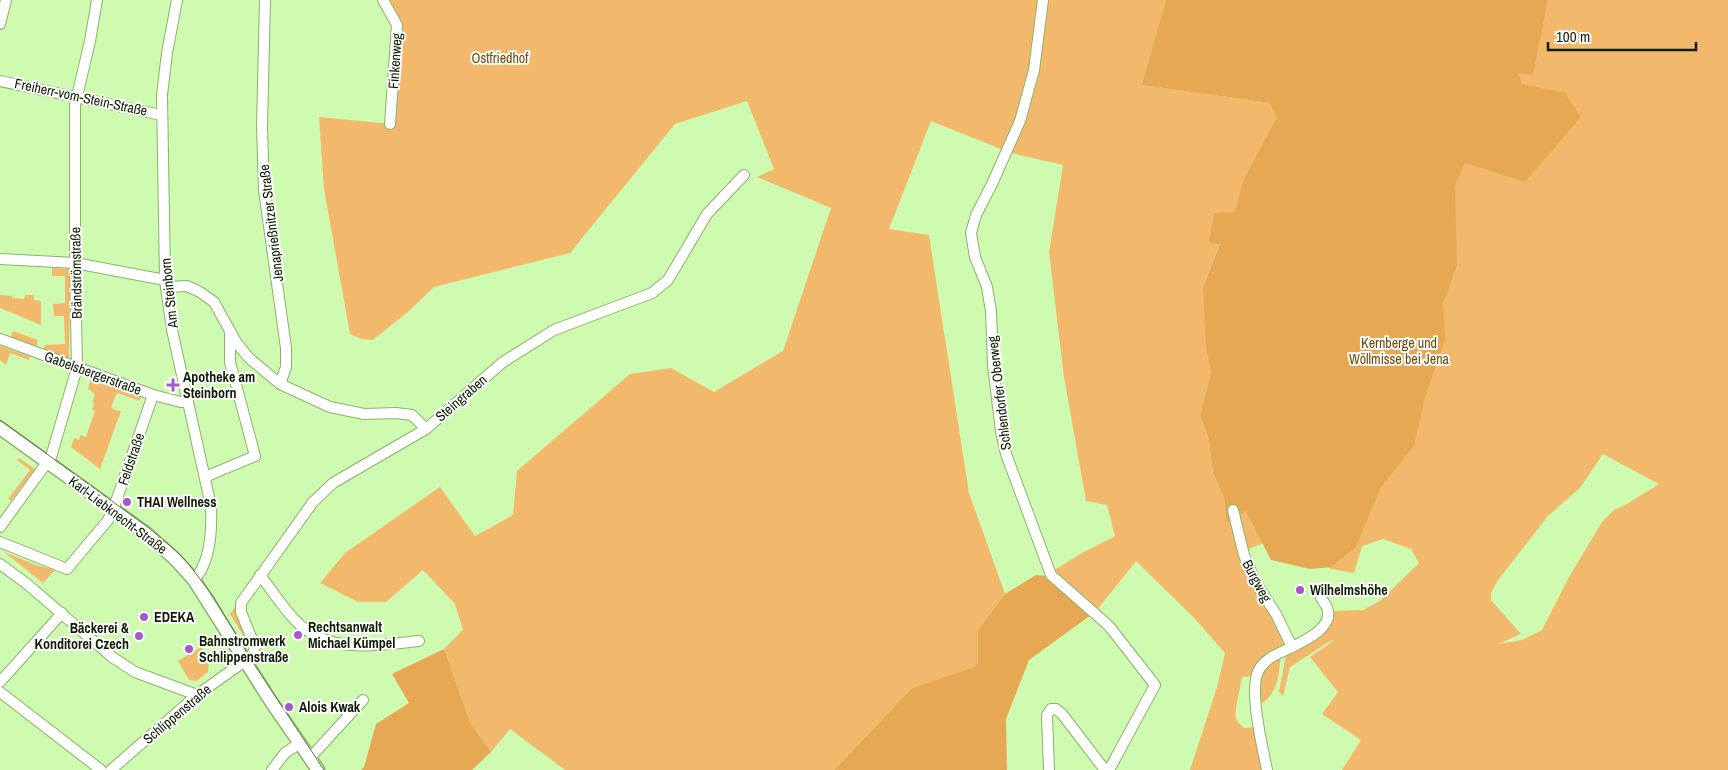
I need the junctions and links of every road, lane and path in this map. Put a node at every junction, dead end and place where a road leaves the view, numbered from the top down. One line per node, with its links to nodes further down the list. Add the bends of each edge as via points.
1 (6, 0): 7 (street)
2 (97, 0): 9 (street, Brändströmstraße)
3 (177, 0): 10 (street, Am Steinborn)
4 (265, 0): 19 (street, Jenaprießnitzer Straße, via 264,190 286,348 286,367)
5 (383, 0): 11 (street, Finkenweg, via 397,26)
6 (1043, 0): 50 (street, Schlendorfer Oberweg, via 1034,70 1020,121 970,233 991,311 993,364 1004,447 1051,575 1108,626 1155,685)
7 (0, 24)
8 (0, 81): 9 (street, Freiherr-vom-Stein-Straße)
9 (77, 96): 10 (street, Freiherr-vom-Stein-Straße); 14 (street, Brändströmstraße)
10 (161, 114): 15 (street, Am Steinborn)
11 (390, 124)
12 (744, 175): 23 (street, Steingraben, via 707,214 668,280 652,293 546,334 503,362)
13 (0, 259): 14 (street)
14 (75, 263): 15 (street); 18 (street, Brändströmstraße)
15 (166, 284): 16 (street, via 187,286 214,302); 21 (street, Am Steinborn, via 172,330)
16 (230, 331): 19 (street, via 249,358); 25 (street, via 230,362 255,456)
17 (0, 339): 18 (street, Gabelsbergerstraße)
18 (78, 368): 20 (street, Gabelsbergerstraße); 24 (street, Brändströmstraße)
19 (280, 384): 23 (street, via 330,407 364,414 412,415)
20 (153, 395): 21 (street, Gabelsbergerstraße); 26 (street, Feldstraße)
21 (188, 402): 25 (street, Am Steinborn)
22 (0, 428): 24 (street, Karl-Liebknecht-Straße)
23 (426, 429): 31 (street, Steingraben, via 333,483 312,502)
24 (48, 462): 26 (street, Karl-Liebknecht-Straße); 28 (street, Brändströmstraße)
25 (205, 477): 32 (street, Am Steinborn, via 211,506 211,532 203,565)
26 (113, 510): 29 (street, Feldstraße, via 68,568); 32 (street, Karl-Liebknecht-Straße, via 161,545)
27 (1233, 510): 36 (street, Burgweg, via 1244,555 1256,583)
28 (0, 527)
29 (0, 542)
30 (0, 564): 34 (street)
31 (260, 575): 35 (street, via 295,620 316,635 362,646); 37 (street, Steingraben, via 241,603 241,612 256,647)
32 (194, 580): 37 (street, Karl-Liebknecht-Straße)
33 (1321, 598): 36 (street, via 1328,609 1322,628 1311,638)
34 (62, 613): 38 (street); 40 (street, via 112,657 135,672)
35 (419, 641)
36 (1292, 647): 51 (street, via 1263,663 1255,677 1255,701)
37 (245, 661): 40 (street, Schlippenstraße); 42 (street, Karl-Liebknecht-Straße)
38 (0, 682)
39 (0, 692): 44 (street)
40 (198, 695): 45 (street, Schlippenstraße)
41 (363, 700): 43 (street)
42 (300, 743): 43 (street, Karl-Liebknecht-Straße); 46 (street, via 285,753)
43 (310, 758): 47 (street, Karl-Liebknecht-Straße)
44 (101, 770)
45 (111, 770)
46 (272, 770)
47 (318, 770)
48 (1049, 770): 49 (street, via 1047,715 1056,709)
49 (1104, 770)
50 (1109, 770)
51 (1267, 770)

